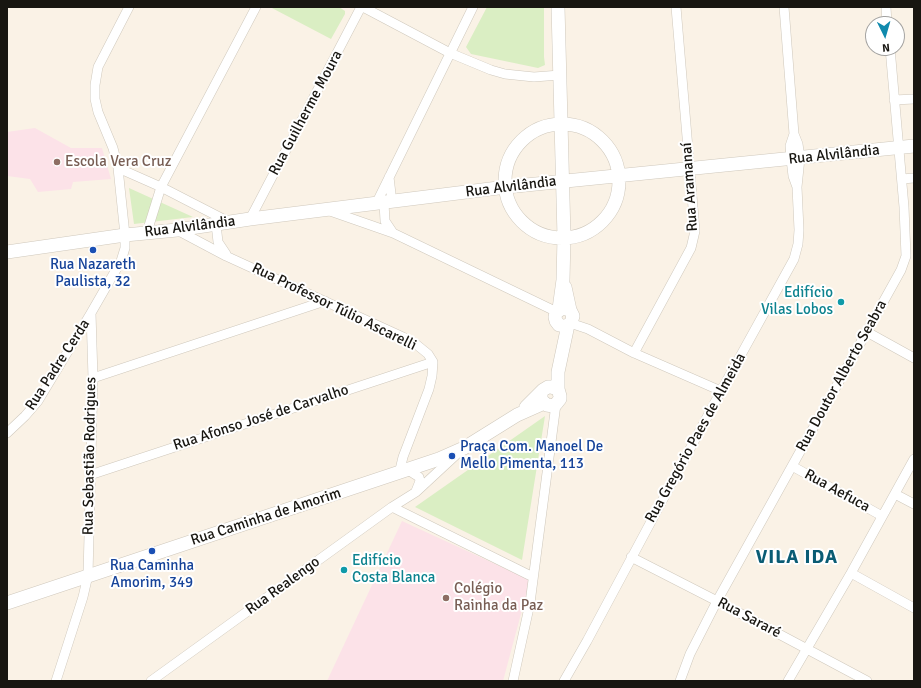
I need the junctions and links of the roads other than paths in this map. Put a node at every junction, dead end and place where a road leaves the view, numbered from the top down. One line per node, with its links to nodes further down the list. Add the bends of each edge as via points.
1 (129, 7): 17 (street, via 98,67 95,85 98,112 113,148)
2 (256, 7): 24 (street)
3 (362, 7): 8 (street); 28 (street, Rua Guilherme Moura)
4 (473, 7): 8 (street)
5 (558, 7): 10 (street, Rua Caminha de Amorim)
6 (676, 7): 18 (street, Rua Aramanaí)
7 (784, 7): 16 (street, Rua Gregório Paes de Almeida, via 794,134 798,144)
8 (450, 53): 10 (street, via 505,74 534,77); 20 (street)
9 (891, 56): 12 (street, Rua Doutor Alberto Seabra)
10 (560, 74): 13 (street, Rua Caminha de Amorim)
11 (914, 99): 12 (street)
12 (894, 100): 15 (street, Rua Doutor Alberto Seabra)
13 (561, 124): 19 (street, via 578,126 594,133 615,159); 23 (street, Rua Caminha de Amorim); 25 (street, via 531,133 516,148 507,166)
14 (914, 146): 15 (street, Rua Alvilândia)
15 (898, 148): 16 (street, Rua Alvilândia); 22 (street, Rua Doutor Alberto Seabra)
16 (795, 159): 18 (street, Rua Alvilândia); 46 (street, Rua Gregório Paes de Almeida, via 799,230 794,259)
17 (118, 168): 24 (street); 34 (street)
18 (689, 169): 19 (street, Rua Alvilândia); 42 (street, Rua Aramanaí, via 694,239)
19 (619, 176): 23 (street, Rua Alvilândia); 35 (street, via 617,198 605,218 587,232)
20 (389, 178): 26 (street); 26 (street)
21 (914, 178): 22 (street)
22 (902, 179): 41 (street, Rua Doutor Alberto Seabra, via 906,256)
23 (563, 181): 25 (street, Rua Alvilândia); 35 (street, Rua Caminha de Amorim)
24 (161, 187): 29 (street); 32 (street)
25 (506, 187): 26 (street, Rua Alvilândia); 35 (street, via 509,201 525,224 544,234)
26 (384, 203): 27 (street, Rua Alvilândia); 33 (street, via 385,221)
27 (327, 210): 28 (street, Rua Alvilândia); 33 (street)
28 (250, 219): 29 (street, Rua Alvilândia)
29 (230, 222): 30 (street, Rua Alvilândia)
30 (216, 224): 31 (street, Rua Alvilândia); 37 (street, via 218,242)
31 (177, 230): 32 (street, Rua Alvilândia); 37 (street, Rua Professor Túlio Ascarelli)
32 (147, 232): 34 (street, Rua Alvilândia)
33 (393, 233): 40 (street)
34 (125, 235): 36 (street, Rua Alvilândia); 39 (street, via 121,261)
35 (564, 237): 40 (street, Rua Caminha de Amorim)
36 (7, 252)
37 (226, 256): 38 (street, Rua Professor Túlio Ascarelli)
38 (325, 301): 44 (street, Rua Professor Túlio Ascarelli, via 417,345); 45 (street)
39 (92, 313): 45 (street, Rua Sebastião Rodrigues); 48 (street, Rua Padre Cerda, via 38,401)
40 (564, 317): 42 (street); 47 (street, Rua Caminha de Amorim, via 558,372)
41 (867, 332): 43 (street); 52 (street, Rua Doutor Alberto Seabra)
42 (634, 353): 46 (street)
43 (914, 358)
44 (433, 362): 50 (street, Rua Professor Túlio Ascarelli, via 429,389); 54 (street, Rua Afonso José de Carvalho)
45 (93, 378): 54 (street, Rua Sebastião Rodrigues)
46 (721, 391): 60 (street, Rua Gregório Paes de Almeida)
47 (549, 397): 49 (street, Rua Caminha de Amorim); 63 (street, via 552,430)
48 (7, 433)
49 (464, 448): 53 (street, Rua Caminha de Amorim); 55 (street, Rua Realengo)
50 (403, 457): 53 (street, Rua Professor Túlio Ascarelli); 53 (street)
51 (914, 459): 56 (street)
52 (792, 466): 59 (street, Rua Aefuca); 64 (street, Rua Doutor Alberto Seabra)
53 (408, 470): 55 (street, via 419,477); 62 (street, Rua Caminha de Amorim)
54 (90, 475): 62 (street, Rua Sebastião Rodrigues)
55 (416, 492): 58 (street, Rua Realengo)
56 (895, 494): 57 (street); 59 (street)
57 (914, 504)
58 (392, 507): 63 (street); 69 (street, Rua Realengo)
59 (882, 516): 61 (street)
60 (632, 556): 64 (street, Rua Sararé); 71 (street, Rua Gregório Paes de Almeida)
61 (851, 572): 66 (street); 67 (street)
62 (88, 575): 65 (street, Rua Caminha de Amorim); 68 (street, Rua Sebastião Rodrigues)
63 (533, 576): 70 (street, via 530,603)
64 (717, 600): 67 (street, Rua Sararé); 72 (street, Rua Doutor Alberto Seabra, via 690,654)
65 (8, 601)
66 (914, 608)
67 (806, 649): 73 (street); 74 (street, Rua Sararé)
68 (56, 681)
69 (151, 681)
70 (513, 681)
71 (564, 681)
72 (680, 681)
73 (788, 681)
74 (867, 681)

